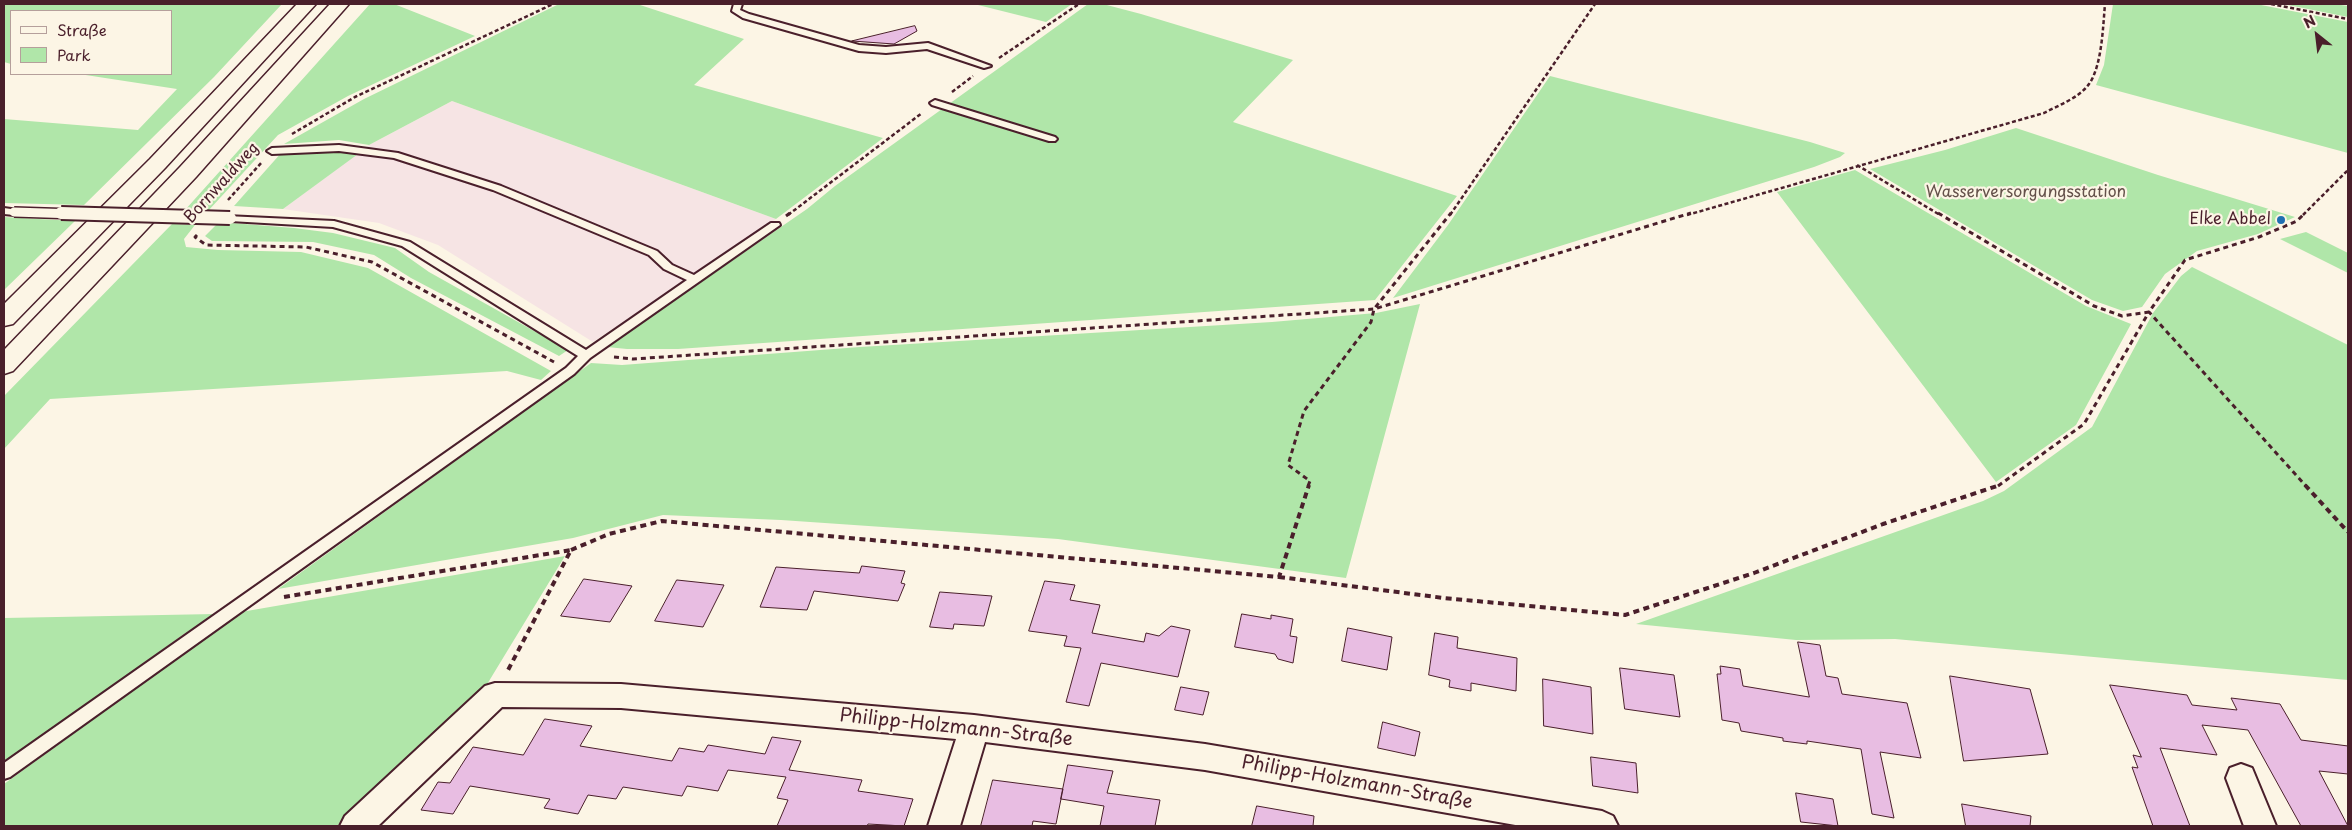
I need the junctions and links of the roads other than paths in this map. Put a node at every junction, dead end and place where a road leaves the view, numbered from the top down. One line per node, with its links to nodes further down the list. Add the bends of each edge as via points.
1 (306, 4): 11 (highway, via 148,174)
2 (340, 4): 13 (highway, via 182,179)
3 (738, 4): 4 (lane, via 736,12 746,16 858,48 886,50 928,46)
4 (987, 66)
5 (935, 104): 6 (lane)
6 (1052, 139)
7 (272, 151): 10 (lane, via 340,148 396,155 497,188 653,253 668,268)
8 (9, 212): 12 (lane, Bornwaldweg, bridge, via 334,224 406,244)
9 (775, 225): 10 (lane)
10 (695, 280): 12 (lane)
11 (4, 318)
12 (586, 355): 15 (lane, via 570,371)
13 (4, 365)
14 (974, 728): 17 (street, Philipp-Holzmann-Straße, via 621,696 495,695); 18 (street); 19 (street, Philipp-Holzmann-Straße, via 1205,757)
15 (4, 772)
16 (2241, 778): 20 (street)
17 (356, 826)
18 (944, 826)
19 (1602, 826)
20 (2260, 826)

